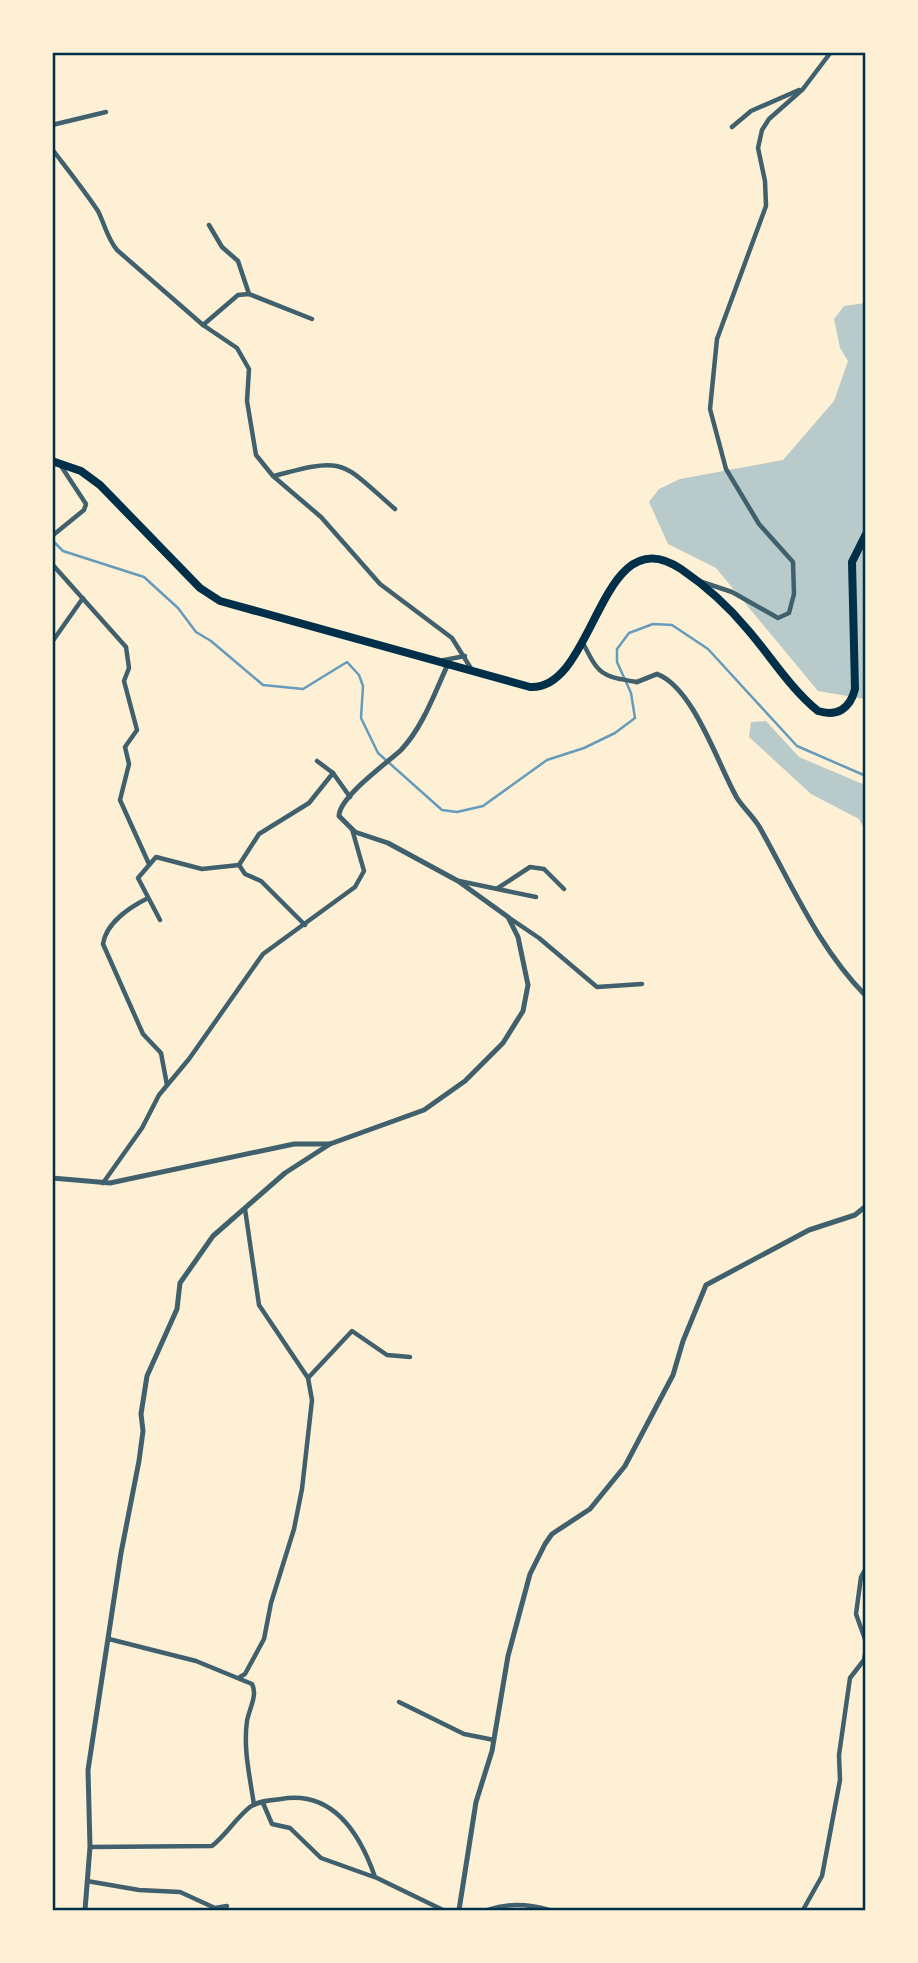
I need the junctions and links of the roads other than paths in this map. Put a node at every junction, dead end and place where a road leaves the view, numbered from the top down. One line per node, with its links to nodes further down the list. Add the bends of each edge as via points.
1 (831, 52): 2 (street)
2 (803, 89): 5 (street, via 751,111); 17 (street, via 762,131 758,148 766,206 717,339 710,408 726,470 759,524 793,562 794,594 789,613 778,618 715,584)
3 (106, 112): 4 (street)
4 (52, 125)
5 (732, 127)
6 (52, 149): 10 (street, via 90,199 117,250)
7 (209, 225): 8 (street, via 222,247 238,261)
8 (249, 294): 9 (street); 10 (street, via 238,295)
9 (312, 318)
10 (203, 325): 12 (street, via 236,348 247,363 251,438 256,455)
11 (56, 462): 15 (street, via 86,504); 22 (highway, via 81,471 100,485 209,595 247,611)
12 (273, 476): 13 (street, via 319,463 343,466); 21 (street, via 321,517 380,584 452,638)
13 (395, 509)
14 (866, 534): 17 (highway, via 852,562 855,689 848,706 839,712 818,711 805,700 733,612)
15 (52, 536)
16 (52, 564): 18 (street)
17 (698, 581): 19 (highway, via 665,561 639,562 619,579)
18 (83, 598): 20 (street); 30 (street, via 126,647 129,668 124,681 136,730 125,747 129,764 120,798)
19 (582, 641): 24 (highway, via 565,672 546,686 530,687); 25 (street, via 596,670)
20 (52, 642)
21 (465, 656): 22 (street); 24 (street)
22 (438, 661): 23 (highway)
23 (448, 664): 24 (highway); 28 (street, via 425,715 402,748)
24 (473, 671)
25 (637, 682): 41 (street, via 657,674 684,696 738,799 759,825 808,922)
26 (317, 761): 27 (street)
27 (333, 773): 28 (street); 31 (street, via 309,803 256,836)
28 (350, 797): 29 (street, via 339,816)
29 (352, 829): 32 (street); 39 (street, via 363,871 355,887)
30 (149, 864): 31 (street, via 159,857 202,869); 36 (street, via 138,878)
31 (239, 865): 39 (street)
32 (458, 881): 33 (street); 37 (street)
33 (498, 888): 34 (street, via 530,867 544,869); 35 (street)
34 (564, 889)
35 (536, 897)
36 (148, 898): 38 (street); 42 (street, via 104,933 103,944 143,1034 161,1053)
37 (508, 917): 40 (street, via 597,987); 43 (street, via 528,985 523,1011 503,1043 465,1081 425,1110)
38 (160, 920)
39 (305, 925): 42 (street, via 262,954)
40 (642, 984)
41 (866, 996)
42 (167, 1085): 45 (street)
43 (330, 1144): 45 (street, via 294,1144); 46 (street, via 285,1173)
44 (52, 1178): 45 (street)
45 (103, 1183)
46 (245, 1209): 49 (street, via 258,1306); 51 (street, via 220,1228 180,1283 177,1310 148,1376 139,1461)
47 (864, 1211): 56 (street, via 809,1230 706,1285 673,1375 625,1466 590,1509 552,1534 530,1574 508,1656)
48 (410, 1357): 49 (street, via 387,1355 352,1331)
49 (308, 1378): 54 (street, via 312,1400 294,1529 264,1639)
50 (866, 1568): 52 (street, via 856,1615)
51 (109, 1639): 54 (street); 59 (street, via 88,1770)
52 (866, 1642)
53 (866, 1649): 68 (street, via 864,1660 850,1678 840,1780 822,1877)
54 (240, 1677): 58 (street, via 255,1688 246,1752)
55 (399, 1702): 56 (street, via 464,1734)
56 (494, 1740): 65 (street, via 476,1802)
57 (263, 1803): 58 (street); 60 (street, via 272,1824 290,1828 321,1858); 60 (street, via 297,1796 334,1811 357,1835)
58 (254, 1805): 59 (street, via 212,1846)
59 (90, 1847): 61 (street)
60 (375, 1877): 64 (street)
61 (87, 1881): 62 (street, via 180,1892 215,1908); 63 (street)
62 (227, 1906)
63 (85, 1910)
64 (443, 1910)
65 (458, 1910)
66 (486, 1910): 67 (street, via 507,1905)
67 (549, 1910)
68 (803, 1910)

